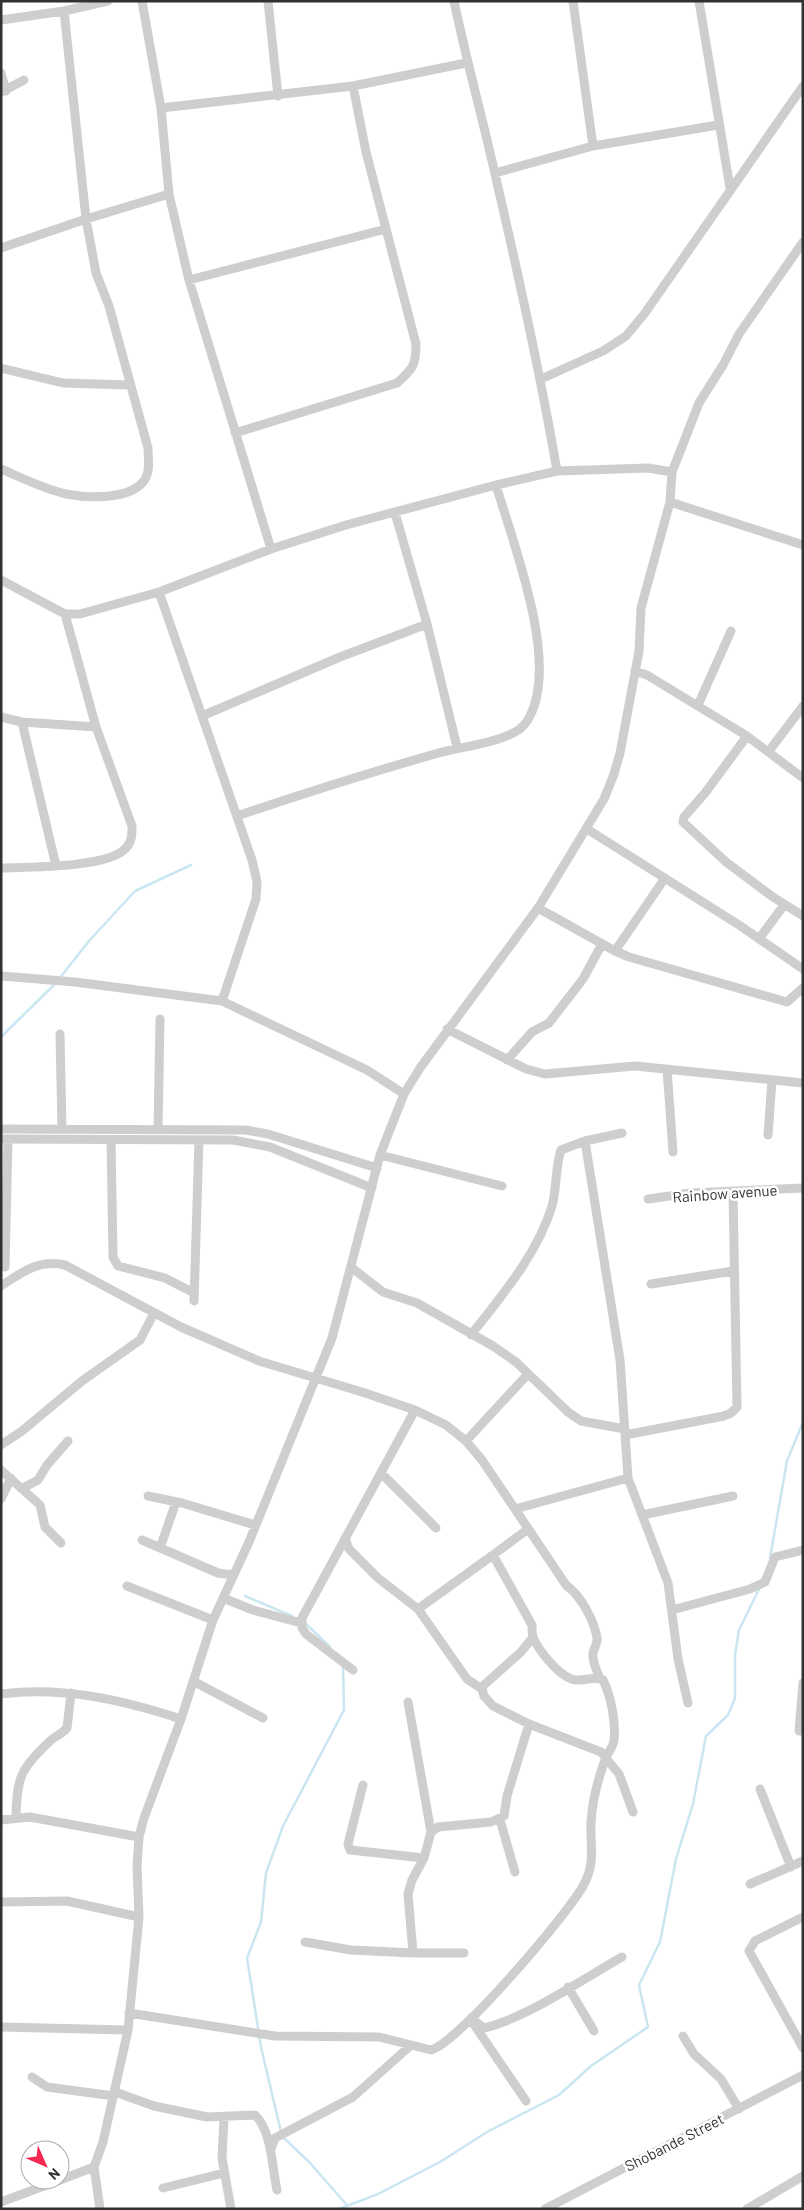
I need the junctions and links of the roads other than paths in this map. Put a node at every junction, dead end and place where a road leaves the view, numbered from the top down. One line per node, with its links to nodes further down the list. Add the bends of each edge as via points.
1 (108, 1): 7 (street)
2 (142, 1): 16 (street)
3 (268, 1): 15 (street)
4 (454, 1): 9 (street)
5 (574, 1): 18 (street)
6 (699, 1): 17 (street)
7 (64, 11): 8 (street); 22 (street)
8 (1, 20)
9 (466, 63): 12 (street); 19 (street)
10 (1, 73): 14 (street)
11 (24, 80): 14 (street)
12 (353, 86): 15 (street); 23 (street)
13 (803, 86): 20 (street)
14 (4, 91)
15 (278, 96): 16 (street)
16 (161, 108): 21 (street)
17 (718, 125): 18 (street); 20 (street)
18 (593, 146): 19 (street)
19 (495, 173): 28 (street)
20 (730, 188): 28 (street, via 626,336 603,352)
21 (169, 194): 22 (street); 26 (street)
22 (86, 219): 25 (street); 29 (street, via 96,273 109,306)
23 (386, 229): 26 (street); 30 (street, via 416,344 416,360 410,372 397,383)
24 (803, 242): 33 (street, via 739,334 699,402)
25 (1, 248)
26 (189, 280): 30 (street)
27 (1, 368): 29 (street, via 63,383)
28 (541, 379): 32 (street)
29 (129, 385): 31 (street, via 148,448 148,470 144,482 115,496 67,494)
30 (235, 432): 38 (street)
31 (1, 469)
32 (557, 471): 33 (street, via 648,468); 34 (street)
33 (672, 472): 35 (street)
34 (496, 485): 36 (street); 52 (street, via 531,603 540,671 538,696 530,716 515,732)
35 (670, 502): 37 (street); 44 (street, via 642,608)
36 (395, 513): 38 (street); 42 (street)
37 (803, 545)
38 (271, 549): 40 (street)
39 (1, 580): 41 (street)
40 (159, 592): 41 (street, via 80,614); 47 (street)
41 (65, 614): 50 (street)
42 (426, 624): 47 (street); 52 (street)
43 (731, 631): 45 (street)
44 (635, 671): 45 (street); 56 (street, via 614,774)
45 (698, 705): 51 (street)
46 (803, 706): 53 (street)
47 (202, 716): 55 (street)
48 (1, 717): 49 (street)
49 (22, 722): 50 (street); 57 (street)
50 (96, 727): 57 (street, via 132,826 132,838 117,855)
51 (747, 736): 53 (street); 60 (street, via 683,822 726,862)
52 (457, 747): 55 (street)
53 (769, 751): 54 (street)
54 (803, 778)
55 (237, 816): 69 (street, via 252,860 257,882 256,899)
56 (587, 829): 59 (street); 61 (street)
57 (56, 866): 58 (street)
58 (1, 868)
59 (665, 878): 63 (street); 65 (street)
60 (784, 905): 62 (street); 63 (street)
61 (538, 908): 64 (street); 71 (street)
62 (803, 916)
63 (759, 939): 66 (street)
64 (602, 944): 65 (street); 73 (street, via 583,979 549,1023 532,1032)
65 (615, 951): 68 (street, via 779,1001 787,1002)
66 (803, 970)
67 (1, 976): 69 (street)
68 (803, 988)
69 (222, 1001): 77 (street, via 367,1070)
70 (160, 1019): 80 (street)
71 (447, 1029): 73 (street); 77 (street)
72 (60, 1034): 79 (street)
73 (507, 1060): 74 (street, via 545,1074 635,1066)
74 (667, 1069): 75 (street); 87 (street)
75 (772, 1080): 76 (street); 82 (street)
76 (803, 1083)
77 (404, 1094): 88 (street)
78 (1, 1129): 79 (street)
79 (62, 1129): 80 (street)
80 (158, 1130): 89 (street, via 246,1130)
81 (622, 1133): 86 (street)
82 (768, 1135)
83 (5, 1139): 84 (street); 95 (street)
84 (111, 1140): 85 (street); 85 (street, via 114,1262 118,1266 172,1281 194,1297)
85 (199, 1140): 91 (street, via 233,1140 270,1147)
86 (585, 1141): 101 (street, via 562,1150 557,1187 544,1224 517,1278); 105 (street, via 620,1360)
87 (673, 1152)
88 (380, 1155): 89 (street); 90 (street)
89 (377, 1168): 91 (street)
90 (502, 1186)
91 (372, 1188): 96 (street)
92 (803, 1188): 93 (street, Rainbow avenue)
93 (732, 1192): 94 (street, Rainbow avenue); 97 (street)
94 (648, 1199)
95 (5, 1267)
96 (352, 1268): 101 (street, via 383,1292 418,1303); 103 (street, via 332,1338)
97 (733, 1270): 98 (street); 105 (street, via 737,1407 724,1416)
98 (651, 1284)
99 (1, 1286): 100 (street, via 35,1265 54,1262 73,1268)
100 (154, 1313): 103 (street, via 259,1360); 108 (street, via 140,1340)
101 (471, 1335): 102 (street, via 493,1346)
102 (528, 1374): 105 (street, via 582,1421); 107 (street)
103 (315, 1378): 104 (street); 120 (street)
104 (415, 1410): 107 (street, via 446,1424); 110 (street)
105 (625, 1432): 112 (street)
106 (68, 1441): 113 (street, via 38,1480)
107 (466, 1441): 118 (street)
108 (1, 1444)
109 (1, 1470): 111 (street)
110 (381, 1473): 121 (street); 123 (street)
111 (11, 1478): 113 (street); 116 (street)
112 (628, 1478): 118 (street); 119 (street)
113 (23, 1488): 125 (street, via 40,1505 45,1526)
114 (148, 1496): 117 (street)
115 (733, 1496): 119 (street)
116 (1, 1499)
117 (176, 1502): 120 (street); 126 (street)
118 (515, 1509): 122 (street)
119 (642, 1515): 133 (street, via 668,1583)
120 (255, 1526): 129 (street)
121 (436, 1528)
122 (528, 1529): 128 (street); 138 (street, via 592,1621 598,1640 593,1654 594,1665)
123 (345, 1538): 132 (street, via 349,1549 378,1578); 135 (street, via 304,1610)
124 (142, 1540): 126 (street)
125 (61, 1543)
126 (160, 1548): 129 (street, via 218,1573)
127 (803, 1550): 133 (street, via 775,1556 765,1582 750,1589)
128 (493, 1555): 132 (street); 136 (street, via 532,1625)
129 (234, 1575): 131 (street)
130 (127, 1586): 134 (street)
131 (223, 1598): 134 (street); 135 (street)
132 (418, 1609): 141 (street, via 467,1679)
133 (672, 1610): 145 (street)
134 (213, 1620): 139 (street)
135 (301, 1623): 137 (street, via 306,1634)
136 (533, 1637): 138 (street, via 559,1672 568,1678 577,1681); 141 (street)
137 (353, 1670)
138 (600, 1679): 150 (street, via 606,1687 615,1739)
139 (193, 1681): 146 (street); 147 (street)
140 (803, 1683): 149 (street, via 799,1731)
141 (482, 1689): 148 (street, via 494,1706)
142 (71, 1693): 143 (street); 147 (street, via 142,1706); 154 (street, via 67,1728 42,1748 21,1774)
143 (1, 1694)
144 (408, 1702): 157 (street)
145 (688, 1704)
146 (263, 1718)
147 (181, 1719): 158 (street)
148 (529, 1724): 150 (street, via 600,1752); 156 (street, via 504,1816)
149 (803, 1731)
150 (605, 1758): 153 (street, via 619,1774); 173 (street, via 592,1815 591,1864 583,1886 545,1937)
151 (363, 1785): 159 (street, via 348,1844 350,1850)
152 (760, 1789): 161 (street)
153 (633, 1812)
154 (16, 1817): 155 (street); 158 (street)
155 (1, 1820)
156 (500, 1820): 157 (street, via 438,1828); 162 (street)
157 (431, 1832): 159 (street)
158 (139, 1837): 165 (street)
159 (424, 1858): 168 (street, via 408,1894)
160 (803, 1861): 161 (street)
161 (791, 1867): 163 (street)
162 (516, 1872)
163 (750, 1884)
164 (1, 1902): 165 (street, via 67,1901)
165 (138, 1917): 172 (street)
166 (803, 1917): 179 (street, via 755,1941 749,1951)
167 (305, 1942): 168 (street, via 351,1950)
168 (414, 1953): 169 (street)
169 (464, 1953)
170 (622, 1957): 171 (street)
171 (568, 1987): 173 (street, via 526,2012 495,2025 484,2028); 176 (street)
172 (129, 2013): 175 (street); 178 (street, via 275,2036 379,2038)
173 (471, 2018): 178 (street, via 436,2048); 183 (street)
174 (1, 2027): 175 (street)
175 (128, 2030): 182 (street)
176 (594, 2031)
177 (683, 2036): 184 (street, via 694,2054 721,2079)
178 (410, 2046): 186 (street, via 361,2091 275,2138)
179 (803, 2048)
180 (803, 2075): 184 (street, Shobande Street)
181 (32, 2077): 182 (street, via 47,2087)
182 (114, 2094): 185 (street, via 154,2106); 187 (street)
183 (526, 2101)
184 (739, 2108): 195 (street, Shobande Street, via 637,2159)
185 (224, 2118): 186 (street, via 254,2115 259,2119); 188 (street)
186 (271, 2149): 193 (street)
187 (94, 2167): 189 (street); 196 (street)
188 (224, 2172): 191 (street); 197 (street)
189 (70, 2176)
190 (803, 2176): 199 (street)
191 (163, 2188)
192 (33, 2190): 194 (street)
193 (277, 2190)
194 (1, 2202)
195 (560, 2205): 198 (street, Shobande Street)
196 (100, 2209)
197 (231, 2209)
198 (545, 2209)
199 (747, 2209)

